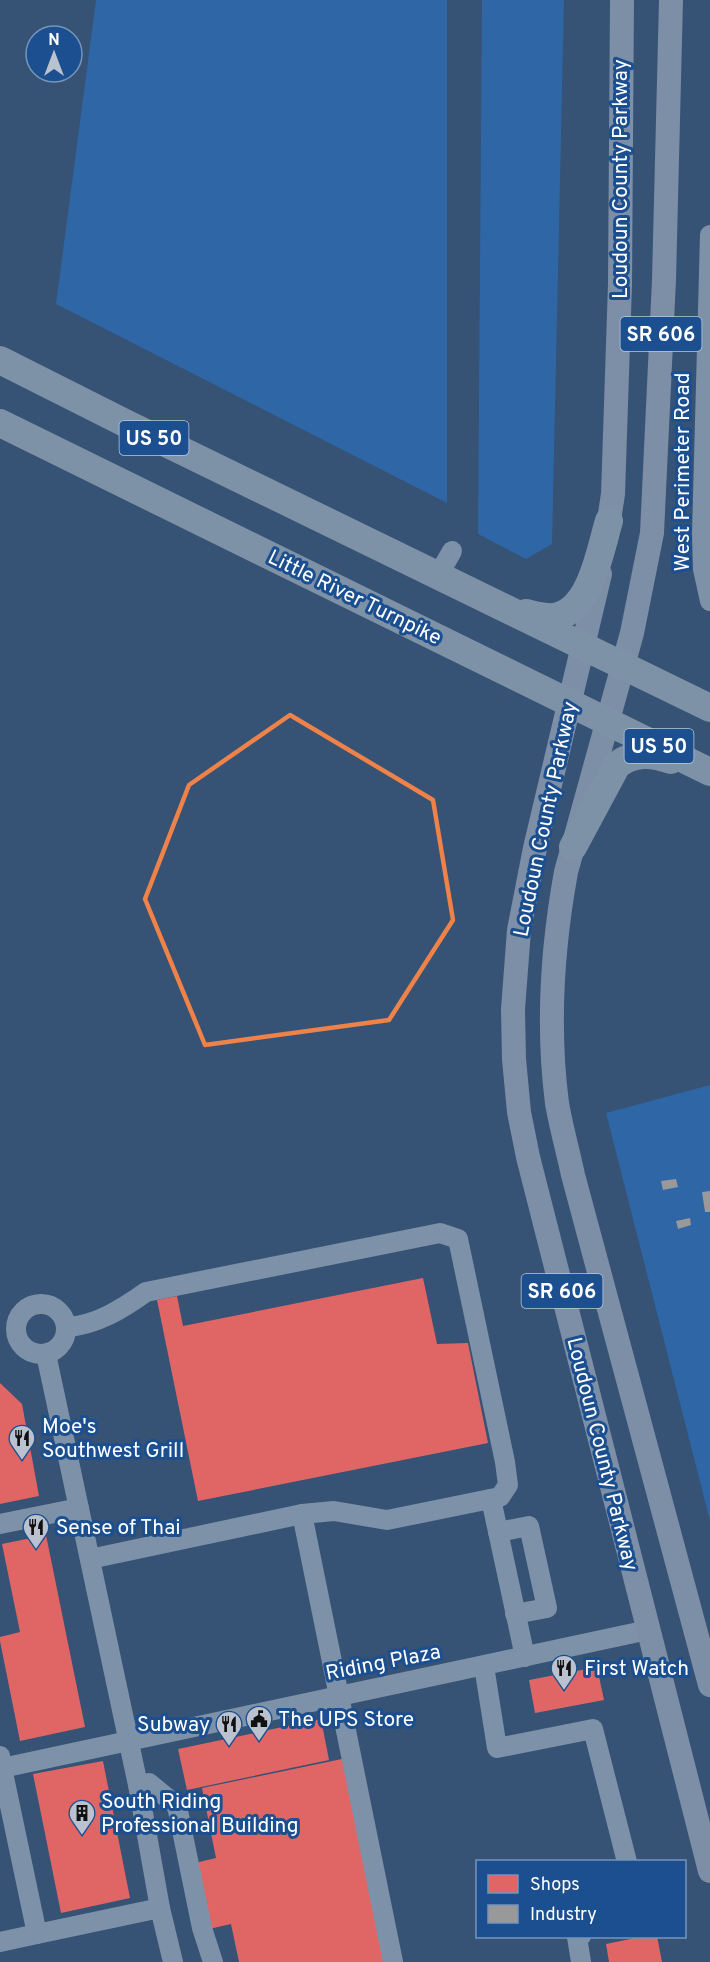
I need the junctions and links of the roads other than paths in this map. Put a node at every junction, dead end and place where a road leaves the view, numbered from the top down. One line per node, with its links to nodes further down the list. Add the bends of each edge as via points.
1 (622, 0): 6 (main road, Loudoun County Parkway / SR 606, via 620,284 615,465)
2 (671, 0): 12 (main road, Loudoun County Parkway / SR 606, via 654,506 640,601)
3 (710, 235): 9 (lane, West Perimeter Road, via 702,539)
4 (0, 360): 8 (highway, US 50)
5 (0, 423): 13 (highway, Little River Turnpike / US 50)
6 (609, 521): 10 (highway, via 588,588 574,608 554,617); 11 (main road, Loudoun County Parkway / SR 606)
7 (452, 551): 8 (lane)
8 (438, 576): 10 (highway, US 50)
9 (710, 601)
10 (493, 602): 11 (highway, US 50)
11 (583, 646): 12 (highway, US 50); 13 (main road, Loudoun County Parkway / SR 606)
12 (623, 665): 14 (highway, US 50); 15 (main road, Loudoun County Parkway / SR 606)
13 (570, 703): 15 (highway, Little River Turnpike / US 50); 27 (main road, Loudoun County Parkway / SR 606, via 532,858 519,930 513,1009 515,1069 528,1157)
14 (710, 708)
15 (608, 721): 16 (highway, Little River Turnpike / US 50); 17 (main road, Loudoun County Parkway / SR 606)
16 (710, 772): 17 (highway, via 655,755 626,758 609,777)
17 (573, 847): 30 (main road, Loudoun County Parkway / SR 606, via 560,906 552,972 552,1051 558,1105 573,1175)
18 (67, 1327): 19 (lane, via 64,1341); 19 (lane, via 53,1306 36,1304 22,1312 16,1327 19,1342 31,1353); 20 (lane, via 84,1326 119,1311 146,1292 440,1233 458,1239 506,1473 504,1491 500,1497)
19 (46, 1354): 21 (lane)
20 (491, 1499): 22 (lane, via 387,1520 334,1511); 24 (lane)
21 (80, 1508): 23 (lane); 25 (lane)
22 (302, 1514): 25 (lane); 31 (lane)
23 (0, 1524)
24 (498, 1532): 26 (lane); 26 (lane, via 529,1526 547,1608)
25 (90, 1559): 32 (lane)
26 (515, 1614): 28 (lane)
27 (648, 1630): 28 (lane, Riding Plaza); 36 (main road, Loudoun County Parkway / SR 606)
28 (525, 1657): 29 (lane, Riding Plaza)
29 (484, 1666): 31 (lane, Riding Plaza); 35 (lane, via 497,1748 593,1729)
30 (710, 1685)
31 (338, 1695): 32 (lane, Riding Plaza); 43 (lane)
32 (128, 1740): 33 (lane, Riding Plaza); 34 (lane)
33 (1, 1764): 38 (lane)
34 (138, 1785): 37 (lane); 42 (lane, via 149,1783 177,1806 202,1928)
35 (626, 1860)
36 (710, 1871)
37 (160, 1908): 38 (lane); 41 (lane)
38 (37, 1934): 40 (lane)
39 (577, 1938): 44 (lane)
40 (0, 1942)
41 (173, 1962)
42 (213, 1962)
43 (393, 1962)
44 (581, 1962)

